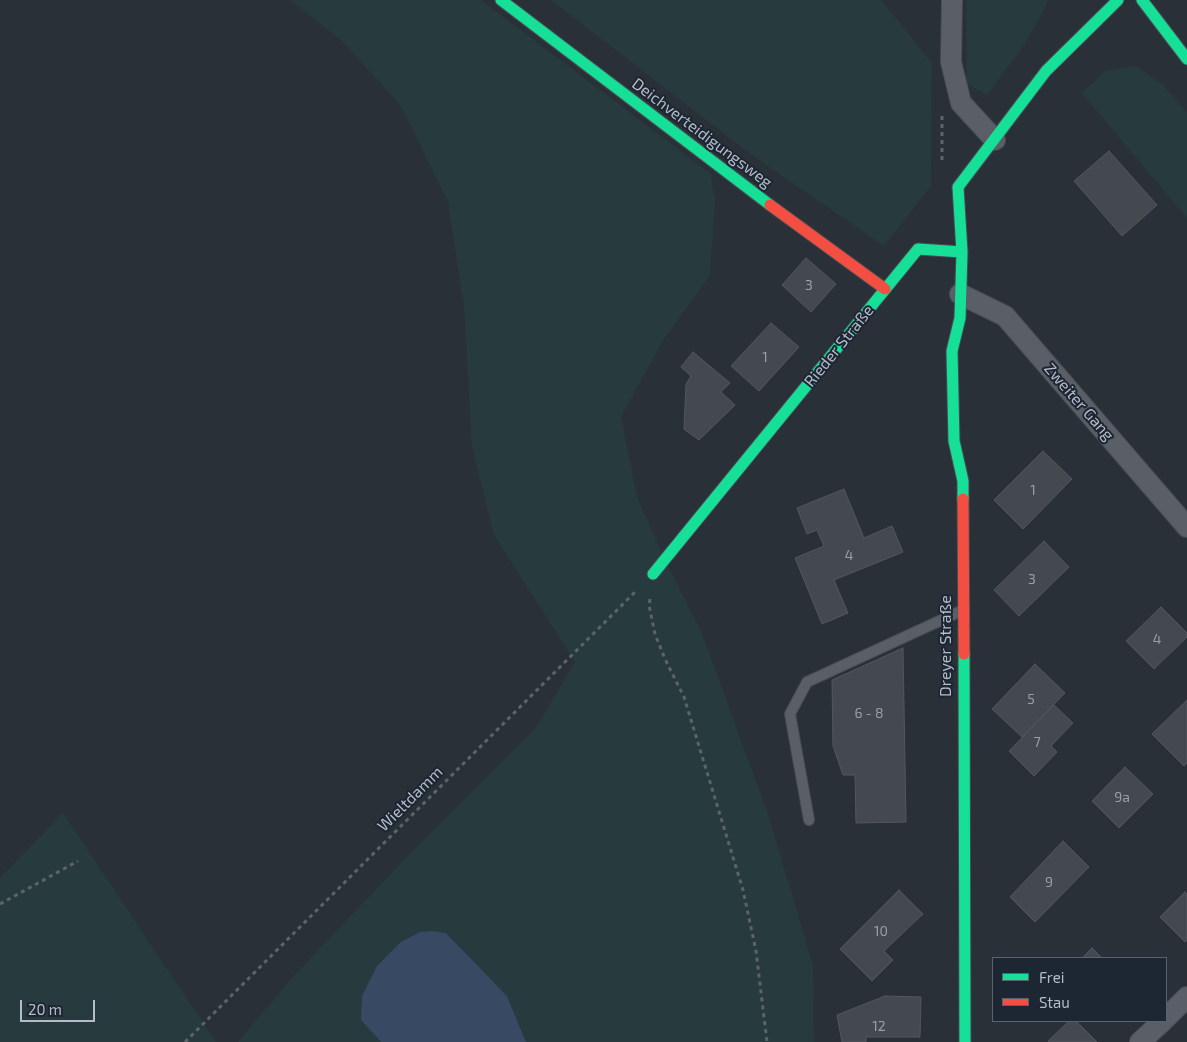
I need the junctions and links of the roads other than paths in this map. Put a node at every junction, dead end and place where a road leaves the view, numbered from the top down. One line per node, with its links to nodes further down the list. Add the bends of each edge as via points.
1 (501, 0): 8 (street, Deichverteidigungsweg)
2 (952, 0): 6 (street, via 951,62 961,103)
3 (1118, 0): 6 (street, via 1046,71)
4 (1142, 0): 5 (street)
5 (1187, 60)
6 (995, 140): 7 (street, via 958,187)
7 (962, 252): 8 (street, Rieder Straße, via 918,249); 9 (street, Dreyer Straße)
8 (885, 289): 11 (street, Rieder Straße)
9 (960, 294): 10 (street, Zweiter Gang, via 1005,316); 12 (street, Dreyer Straße, via 960,318 952,351 954,441 962,481)
10 (1187, 527)
11 (653, 574)
12 (962, 611): 13 (lane, via 807,682 790,714); 17 (street, Dreyer Straße)
13 (809, 820)
14 (1187, 997): 15 (street)
15 (1167, 1017)
16 (1162, 1022): 18 (street)
17 (965, 1042)
18 (1140, 1042)

